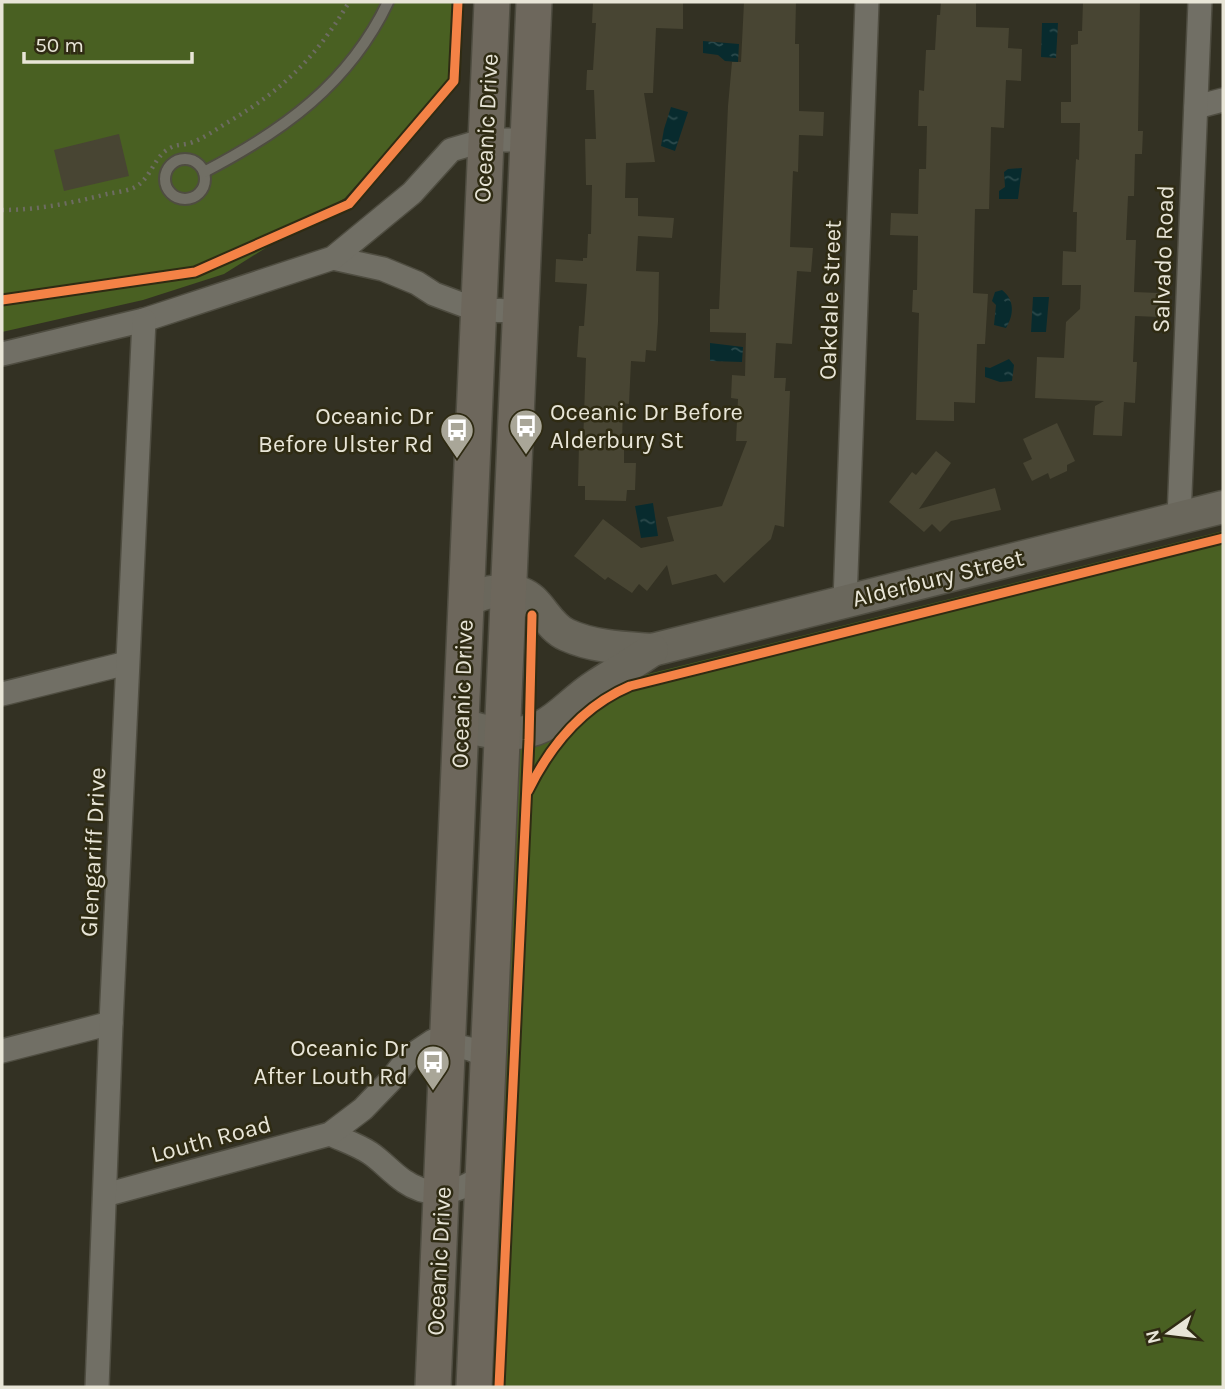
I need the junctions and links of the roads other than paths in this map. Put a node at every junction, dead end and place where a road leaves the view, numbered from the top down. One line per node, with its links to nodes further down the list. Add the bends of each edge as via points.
1 (388, 2): 10 (lane, via 355,58 318,96 276,131)
2 (492, 2): 8 (main road, Oceanic Drive)
3 (534, 2): 9 (main road, Oceanic Drive)
4 (867, 2): 19 (street, Oakdale Street)
5 (1200, 2): 7 (street, Salvado Road)
6 (1223, 100): 7 (street)
7 (1196, 107): 17 (street, Salvado Road)
8 (485, 140): 9 (street); 11 (street, via 451,150 412,193); 12 (main road, Oceanic Drive)
9 (528, 140): 13 (main road, Oceanic Drive)
10 (204, 172)
11 (333, 258): 12 (street, via 383,270); 14 (street)
12 (477, 310): 13 (street); 20 (main road, Oceanic Drive)
13 (521, 311): 18 (main road, Oceanic Drive)
14 (144, 320): 15 (street); 22 (street, Glengariff Drive)
15 (2, 354)
16 (1223, 507): 17 (street, Alderbury Street)
17 (1179, 519): 19 (street, Alderbury Street)
18 (509, 591): 20 (street); 21 (street, Alderbury Street, via 531,599 548,620 572,637); 25 (main road, Oceanic Drive)
19 (845, 601): 21 (street, Alderbury Street)
20 (465, 602): 24 (main road, Oceanic Drive)
21 (652, 650): 25 (street, Alderbury Street, via 598,684 542,728)
22 (127, 663): 23 (street); 26 (street, Glengariff Drive)
23 (2, 694)
24 (461, 723): 25 (street, Alderbury Street); 27 (main road, Oceanic Drive)
25 (503, 733): 29 (main road, Oceanic Drive)
26 (111, 1023): 28 (street); 33 (street, Glengariff Drive)
27 (448, 1043): 29 (street); 30 (street, Louth Road, via 433,1041 409,1057 363,1109); 32 (main road, Oceanic Drive)
28 (2, 1051)
29 (489, 1058): 31 (main road, Oceanic Drive)
30 (330, 1134): 32 (street, via 370,1153 415,1188); 33 (street, Louth Road)
31 (484, 1175): 32 (street, via 458,1191); 36 (main road, Oceanic Drive)
32 (442, 1193): 35 (main road, Oceanic Drive)
33 (105, 1195): 34 (street, Glengariff Drive)
34 (97, 1387)
35 (433, 1387)
36 (474, 1387)

